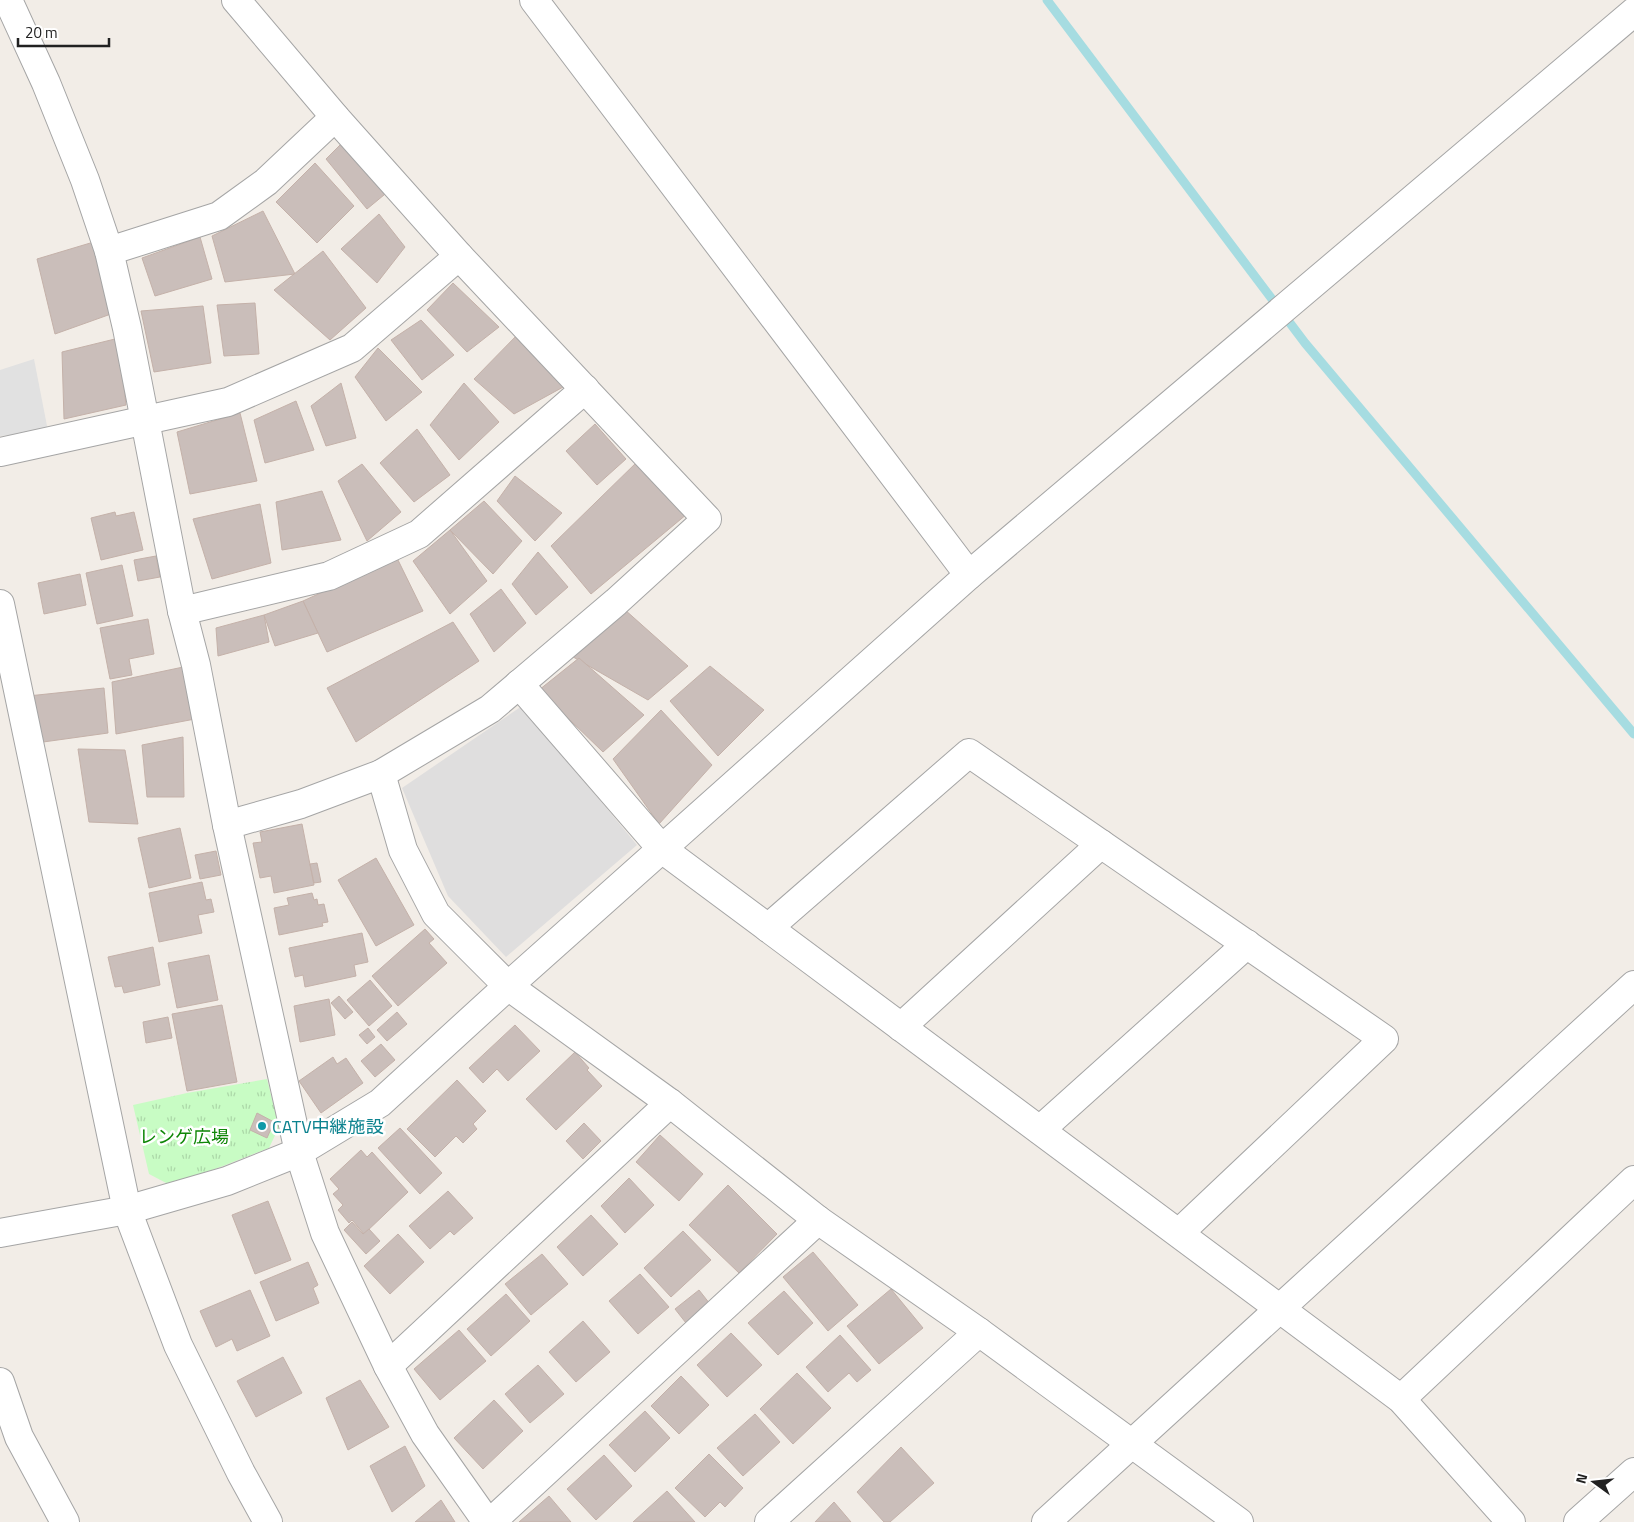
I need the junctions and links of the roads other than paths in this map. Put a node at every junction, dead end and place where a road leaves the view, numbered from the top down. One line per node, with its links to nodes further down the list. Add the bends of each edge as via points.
1 (236, 0): 5 (street)
2 (534, 0): 11 (street)
3 (12, 6): 6 (street, via 85,180)
4 (1634, 12): 11 (street)
5 (335, 117): 6 (street, via 266,182 219,216); 7 (street)
6 (110, 251): 9 (street)
7 (459, 256): 8 (street); 9 (street, via 352,348 228,402)
8 (585, 389): 13 (street, via 419,534 329,576); 14 (street, via 707,519)
9 (144, 421): 10 (street); 13 (street)
10 (0, 452)
11 (969, 575): 18 (street)
12 (0, 604): 28 (street)
13 (182, 611): 16 (street)
14 (519, 684): 15 (street, via 490,709); 18 (street)
15 (381, 774): 16 (street, via 301,804); 22 (street, via 403,850 436,914)
16 (227, 825): 26 (street)
17 (1101, 844): 19 (street, via 970,753); 20 (street); 23 (street)
18 (662, 849): 19 (street); 22 (street)
19 (768, 928): 23 (street)
20 (1247, 944): 25 (street); 31 (street, via 1384,1038)
21 (1634, 985): 32 (street)
22 (508, 986): 24 (street); 26 (street, via 380,1103)
23 (901, 1027): 25 (street)
24 (670, 1103): 29 (street); 34 (street)
25 (1040, 1130): 31 (street)
26 (299, 1152): 28 (street, via 227,1180); 34 (street, via 325,1233)
27 (1634, 1180): 36 (street)
28 (127, 1210): 30 (street); 41 (street, via 178,1345)
29 (818, 1220): 33 (street); 43 (street)
30 (0, 1233)
31 (1179, 1233): 32 (street)
32 (1281, 1308): 36 (street); 38 (street)
33 (979, 1332): 38 (street); 44 (street)
34 (388, 1366): 42 (street, via 425,1434)
35 (0, 1382): 37 (street)
36 (1401, 1399): 47 (street)
37 (10, 1439): 40 (street)
38 (1133, 1443): 45 (street); 46 (street)
39 (1634, 1472): 48 (street)
40 (64, 1522)
41 (268, 1522)
42 (487, 1522)
43 (491, 1522)
44 (769, 1522)
45 (1046, 1522)
46 (1239, 1522)
47 (1511, 1522)
48 (1578, 1522)

